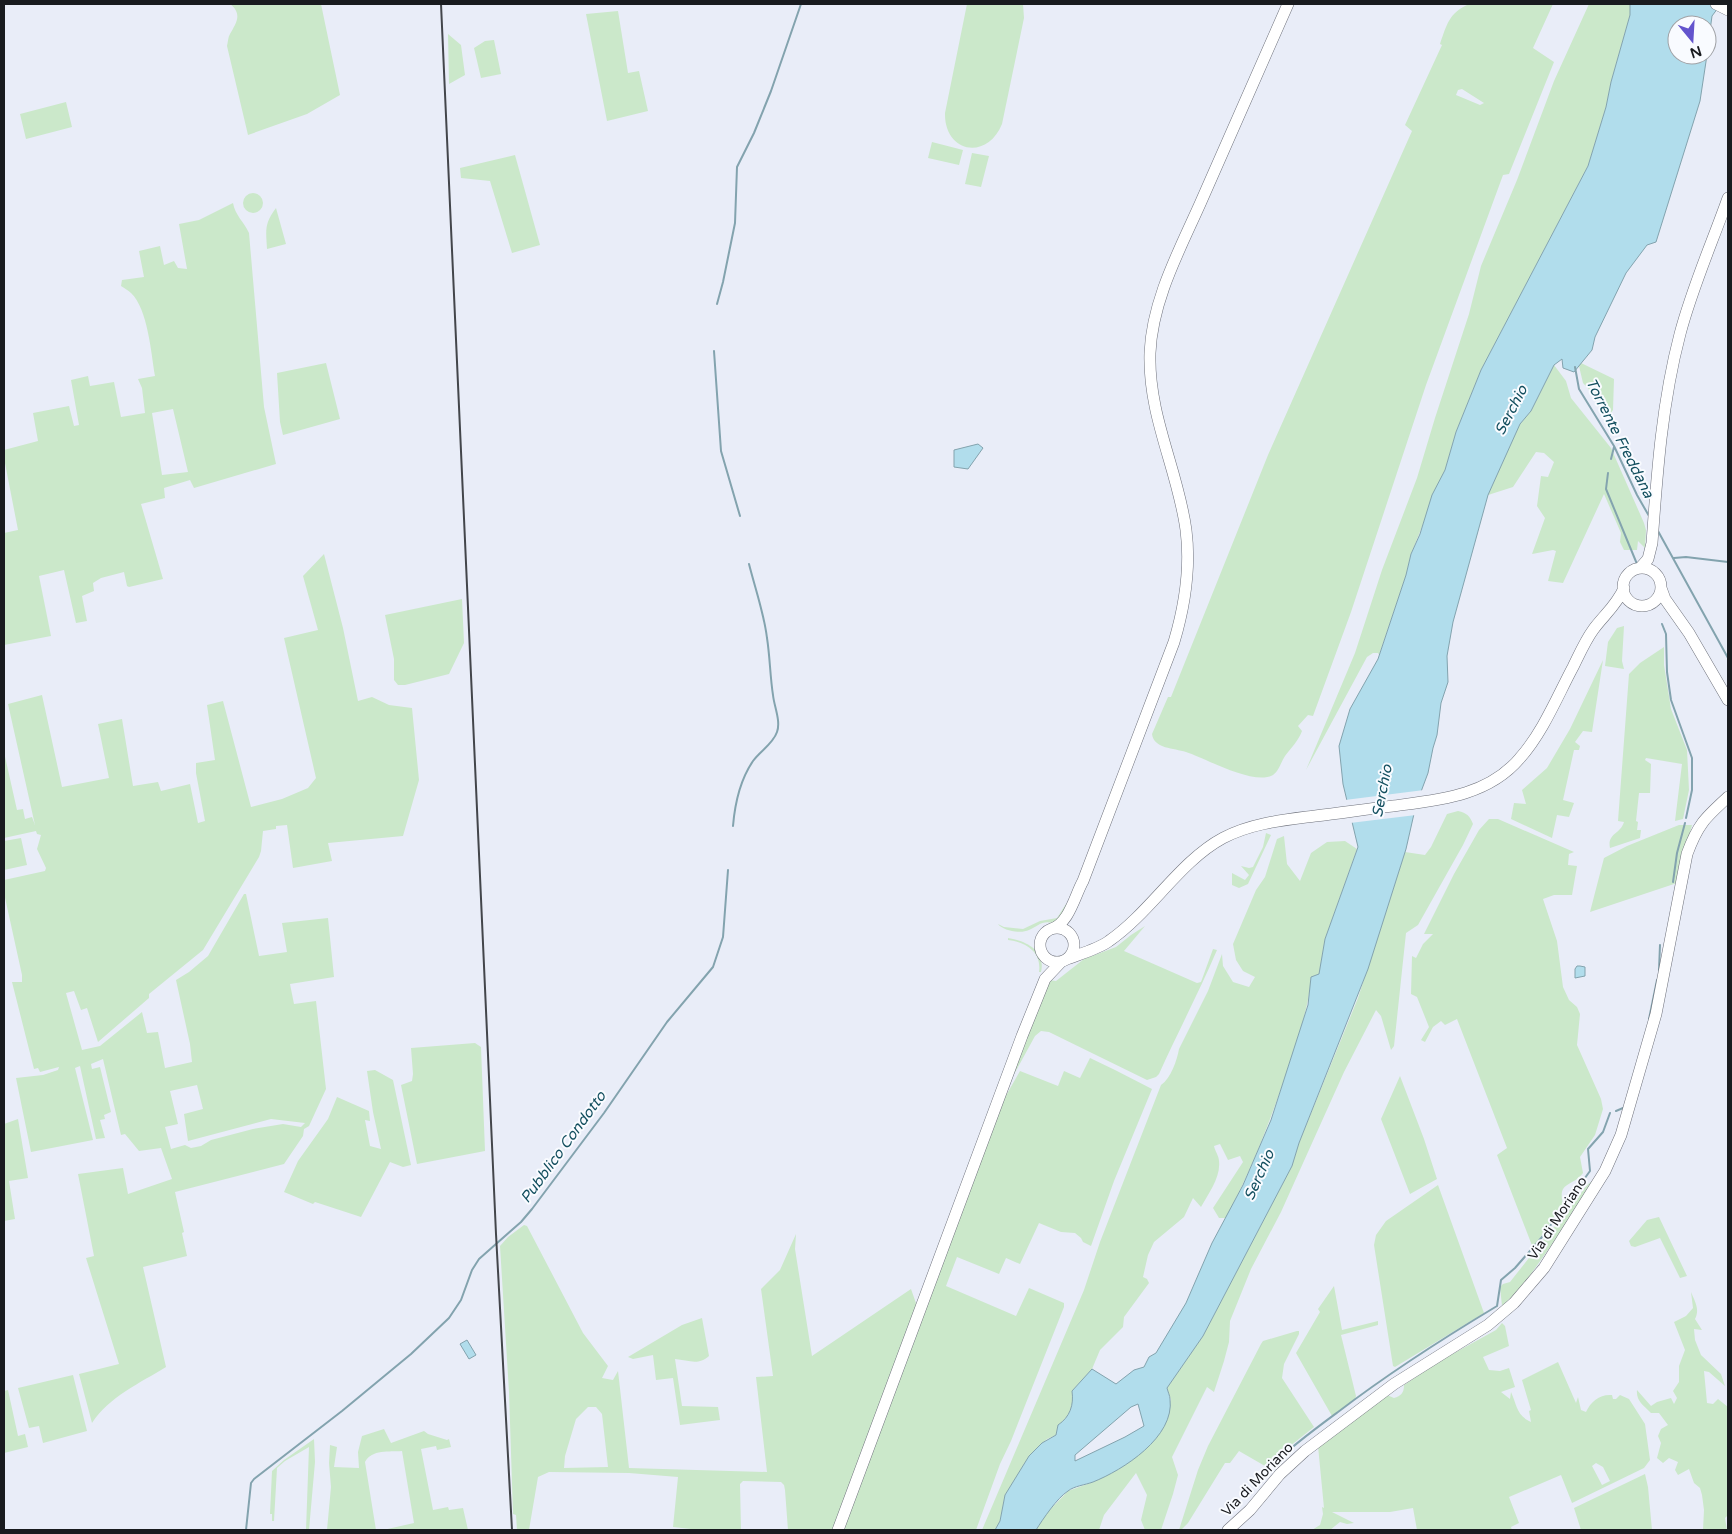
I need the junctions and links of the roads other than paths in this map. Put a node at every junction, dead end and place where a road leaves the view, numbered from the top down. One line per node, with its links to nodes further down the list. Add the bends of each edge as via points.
1 (1288, 4): 14 (main road, via 1179,251 1162,294 1152,333 1153,396 1186,530 1186,592 1174,642)
2 (1728, 198): 3 (main road, via 1676,348 1664,424)
3 (1652, 543): 4 (main road, via 1648,559); 5 (main road)
4 (1640, 568): 5 (main road); 6 (main road, via 1628,575)
5 (1657, 575): 7 (main road)
6 (1624, 588): 8 (main road); 10 (main road)
7 (1661, 588): 9 (main road, via 1659,596); 11 (main road)
8 (1634, 603): 9 (main road); 10 (main road)
9 (1649, 604): 11 (main road)
10 (1607, 614): 17 (main road, via 1592,631 1533,741 1502,775 1482,787 1434,801 1286,820 1237,831 1204,850)
11 (1676, 616): 12 (main road)
12 (1728, 700)
13 (1727, 798): 22 (main road, Via di Moriano, via 1704,819 1687,854 1656,1014 1621,1136 1605,1171 1544,1268 1523,1294 1493,1321 1374,1397 1292,1462)
14 (1080, 886): 15 (main road, via 1066,916 1056,928); 16 (main road, via 1070,917)
15 (1051, 929): 16 (main road, via 1062,929); 18 (main road, via 1041,940)
16 (1070, 934): 17 (main road, via 1088,945); 19 (main road, via 1074,947)
17 (1113, 938): 19 (main road)
18 (1043, 955): 19 (main road, via 1051,961); 20 (main road)
19 (1064, 960): 20 (main road, via 1050,973)
20 (1042, 987): 21 (main road)
21 (838, 1530)
22 (1228, 1530)

